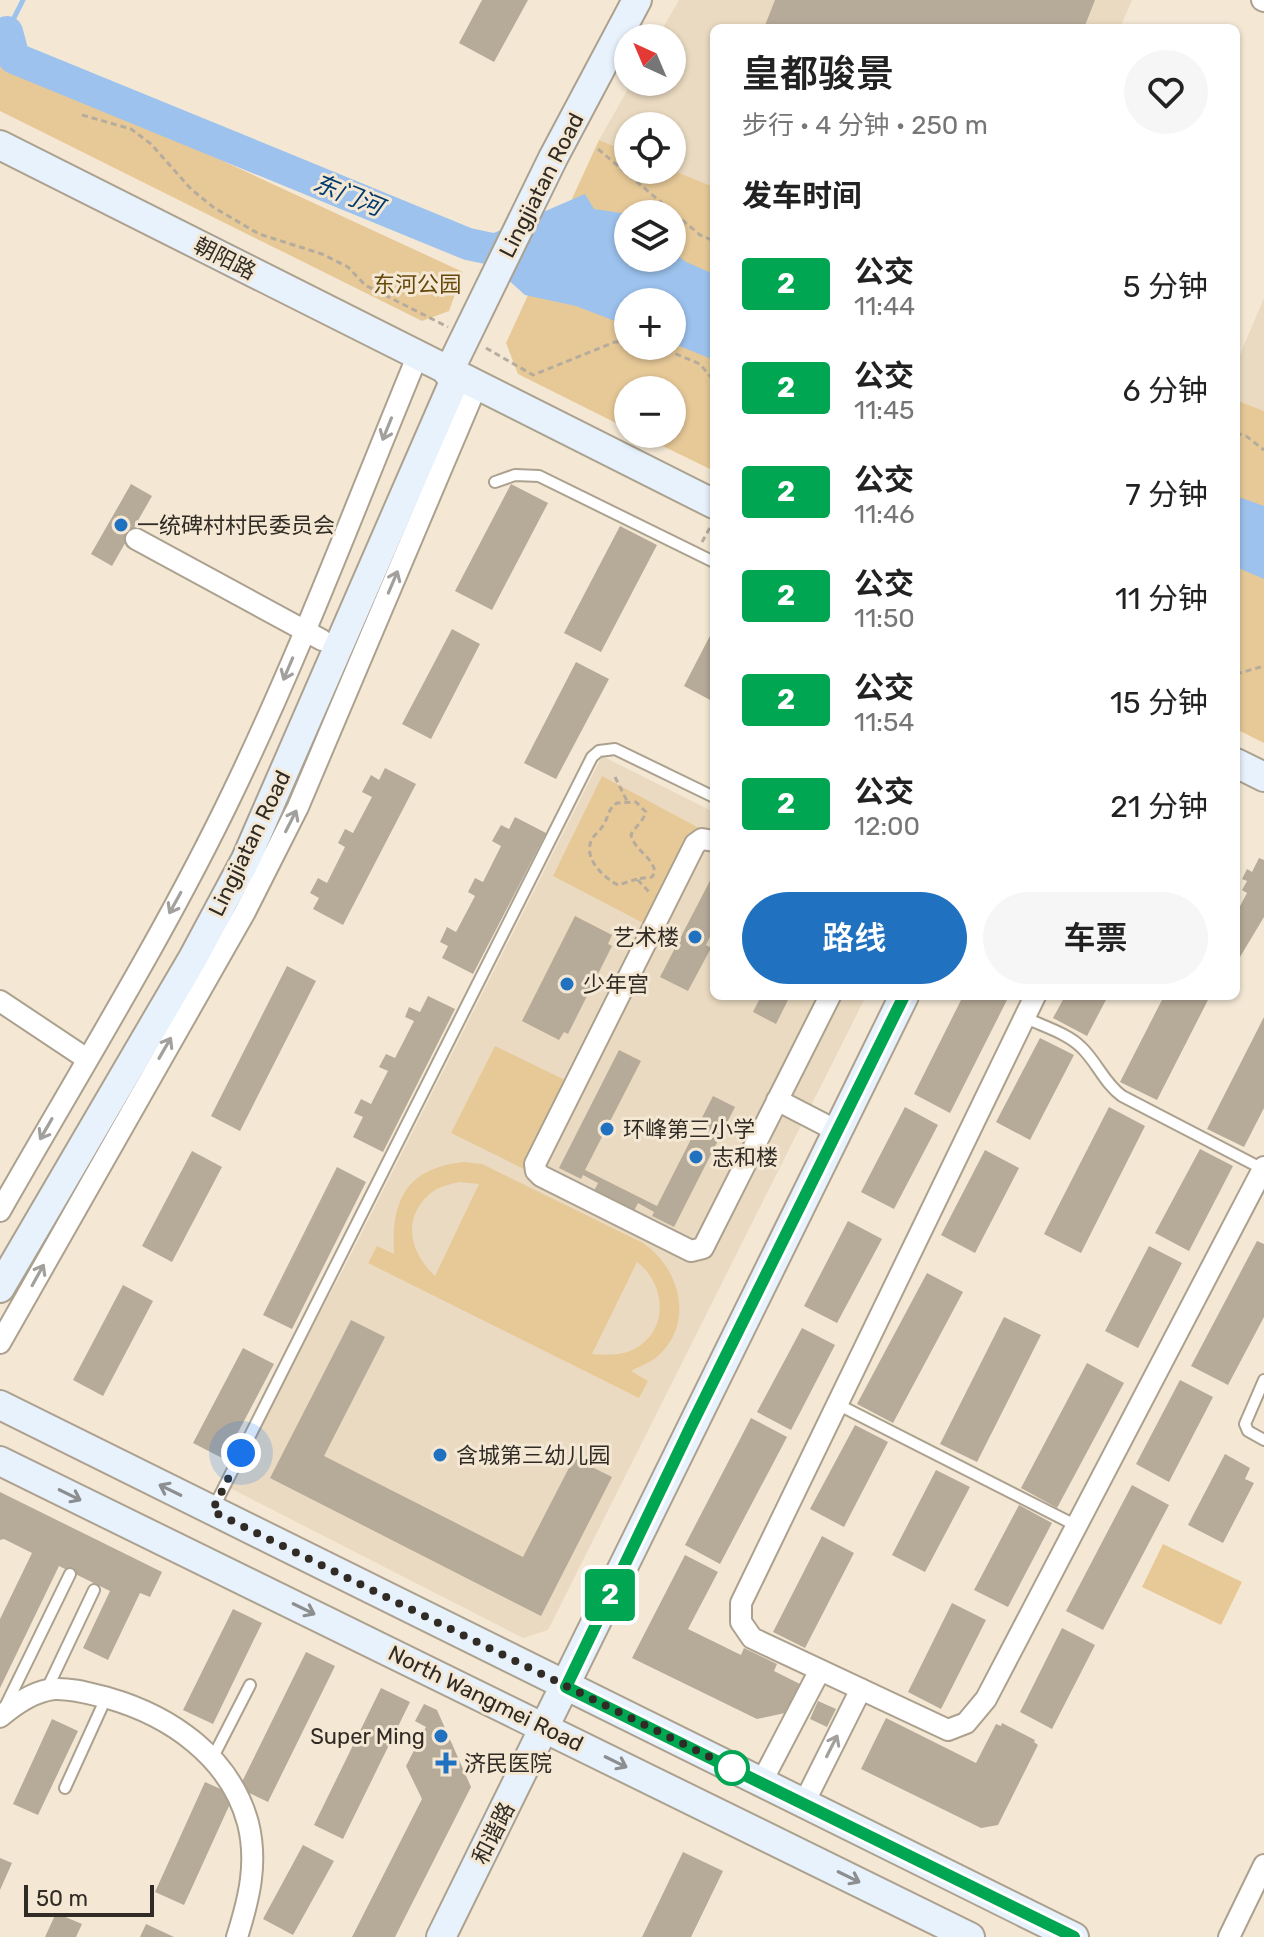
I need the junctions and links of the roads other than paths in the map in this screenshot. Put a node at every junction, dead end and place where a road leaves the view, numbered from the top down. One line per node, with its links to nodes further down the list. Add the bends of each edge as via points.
1 (637, 0): 3 (main road, Lingjiatan Road)
2 (0, 145): 3 (main road, 朝阳路)
3 (448, 372): 5 (main road, 朝阳路); 8 (main road, Lingjiatan Road, one-way to 8); 24 (main road, Lingjiatan Road, via 246,859); 25 (street, one-way to 3, via 245,912 298,807)
4 (495, 482): 7 (lane, via 515,475 539,476)
5 (710, 502)
6 (136, 539): 8 (street)
7 (710, 560)
8 (313, 635): 18 (street, one-way to 18, via 156,939); 23 (main road, Lingjiatan Road, via 230,851)
9 (1240, 765): 10 (main road)
10 (1264, 777)
11 (710, 795): 31 (lane, via 615,749 592,757)
12 (710, 840): 19 (street, via 695,844 536,1171 695,1251 703,1248)
13 (828, 1000): 19 (street)
14 (902, 1000): 20 (main road, 和谐路)
15 (1033, 1000): 17 (street)
16 (0, 1001): 18 (street)
17 (1024, 1017): 21 (lane, via 1078,1043 1122,1096); 27 (street)
18 (87, 1059): 22 (street, one-way to 22)
19 (777, 1100): 20 (street)
20 (837, 1131): 37 (main road, 和谐路)
21 (1264, 1168): 32 (street)
22 (0, 1211)
23 (0, 1253)
24 (0, 1288)
25 (0, 1343)
26 (1264, 1380): 29 (lane, via 1245,1424)
27 (837, 1404): 32 (lane); 35 (street, via 741,1603 741,1622 752,1638)
28 (0, 1405): 31 (main road, North Wangmei Road, one-way to 28)
29 (1264, 1440)
30 (0, 1461): 42 (main road, North Wangmei Road, one-way to 42)
31 (212, 1511): 37 (main road, North Wangmei Road)
32 (1077, 1526): 38 (street, via 986,1699 966,1723 948,1730)
33 (70, 1574): 41 (lane)
34 (94, 1590): 39 (lane)
35 (820, 1670): 38 (street); 44 (street)
36 (250, 1685): 43 (lane)
37 (566, 1687): 42 (main road, 和谐路); 44 (main road, North Wangmei Road)
38 (861, 1689): 46 (street, one-way to 38)
39 (46, 1692): 40 (street, via 72,1690); 41 (street)
40 (106, 1698): 43 (street, via 165,1721); 45 (lane)
41 (1, 1715)
42 (546, 1727): 49 (main road, North Wangmei Road, one-way to 49); 51 (main road, 和谐路)
43 (212, 1759): 50 (street, via 242,1805 254,1863)
44 (761, 1783): 46 (main road, North Wangmei Road)
45 (65, 1788)
46 (804, 1803): 48 (main road, North Wangmei Road)
47 (1264, 1865): 53 (street)
48 (972, 1886): 49 (main road); 52 (main road, North Wangmei Road)
49 (956, 1934)
50 (237, 1937)
51 (441, 1937)
52 (1074, 1937)
53 (1229, 1937)

